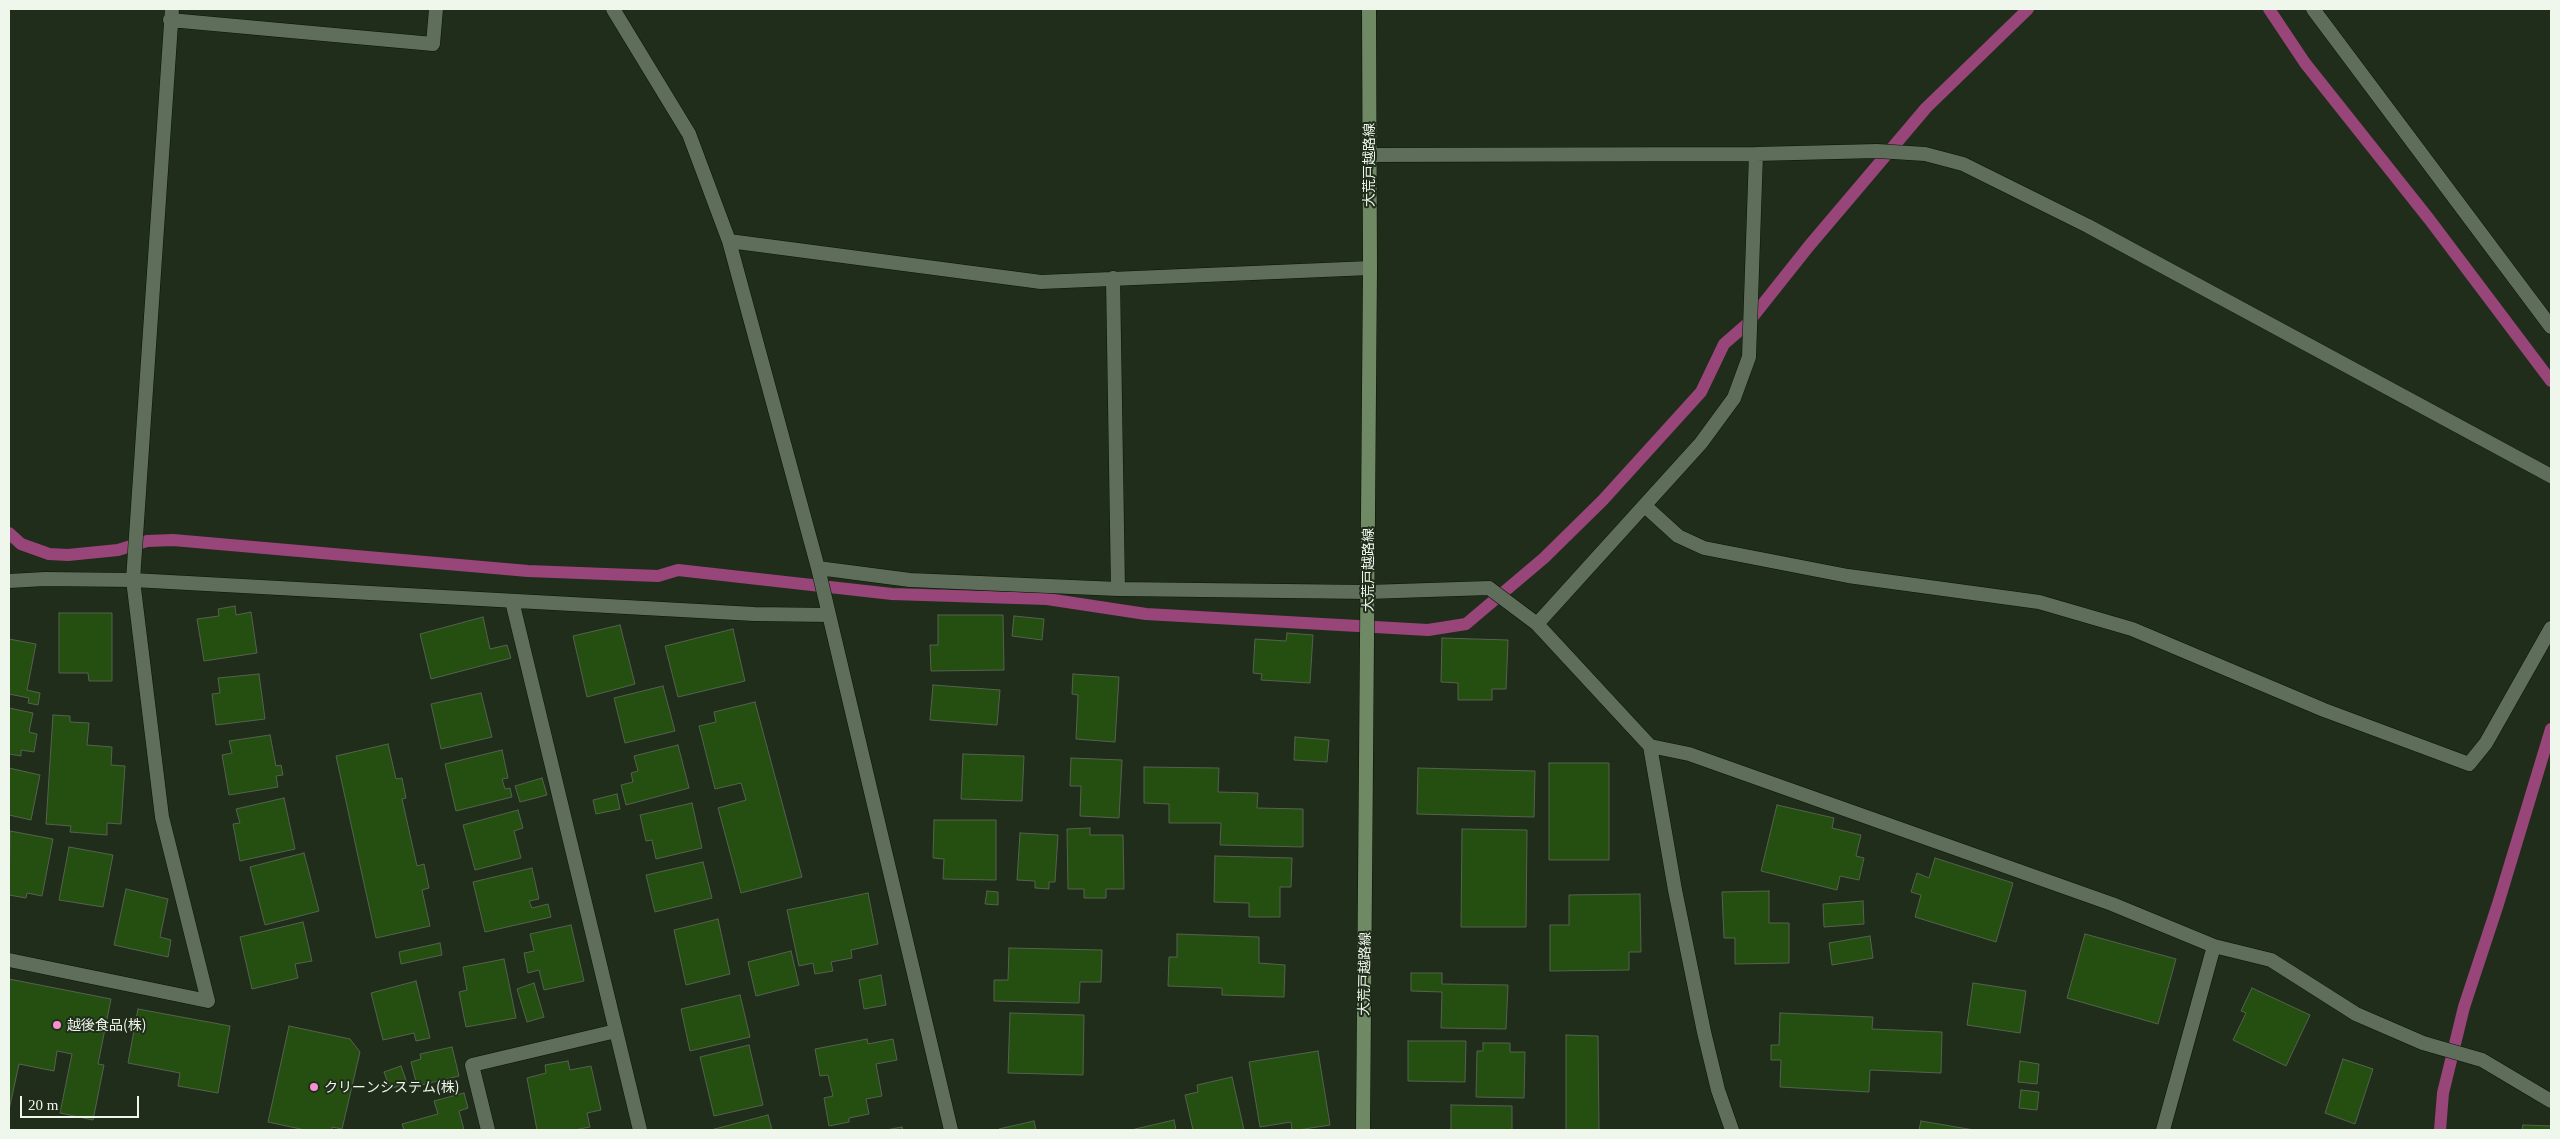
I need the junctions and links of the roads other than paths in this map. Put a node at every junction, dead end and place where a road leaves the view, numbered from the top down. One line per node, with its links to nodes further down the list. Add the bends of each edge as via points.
1 (436, 9): 5 (street, via 432,44)
2 (613, 9): 8 (street, via 689,134)
3 (1369, 9): 7 (main road, 大荒戸越路線)
4 (2314, 9): 11 (street)
5 (171, 14): 16 (street)
6 (1756, 154): 7 (street); 12 (street, via 1877,151 1925,154 1963,164 2088,226); 13 (street, via 1749,357 1734,398 1701,443)
7 (1368, 155): 9 (main road, 大荒戸越路線)
8 (729, 240): 10 (street, via 1041,282); 14 (street)
9 (1370, 268): 10 (street); 18 (main road, 大荒戸越路線)
10 (1113, 278): 17 (street)
11 (2551, 327)
12 (2551, 476)
13 (1644, 506): 21 (street); 22 (street, via 1678,536 1704,548 1848,576 2038,602 2132,629 2324,710 2469,764 2486,743)
14 (818, 568): 17 (street, via 910,580); 20 (street)
15 (9, 580): 16 (street)
16 (132, 580): 19 (street); 25 (street, via 162,817 208,1001)
17 (1118, 589): 18 (street)
18 (1368, 592): 21 (street, via 1489,588); 31 (main road, 大荒戸越路線)
19 (512, 602): 20 (street); 26 (street)
20 (829, 615): 30 (street)
21 (1536, 624): 23 (street)
22 (2551, 628)
23 (1650, 746): 24 (street, via 1689,754 2102,901); 32 (street, via 1704,1032)
24 (2214, 946): 27 (street, via 2271,960 2356,1014 2423,1043 2482,1060); 33 (street)
25 (9, 960)
26 (616, 1031): 28 (street, via 472,1065); 29 (street)
27 (2551, 1101)
28 (488, 1130)
29 (640, 1130)
30 (951, 1130)
31 (1363, 1130)
32 (1732, 1130)
33 (2163, 1130)

